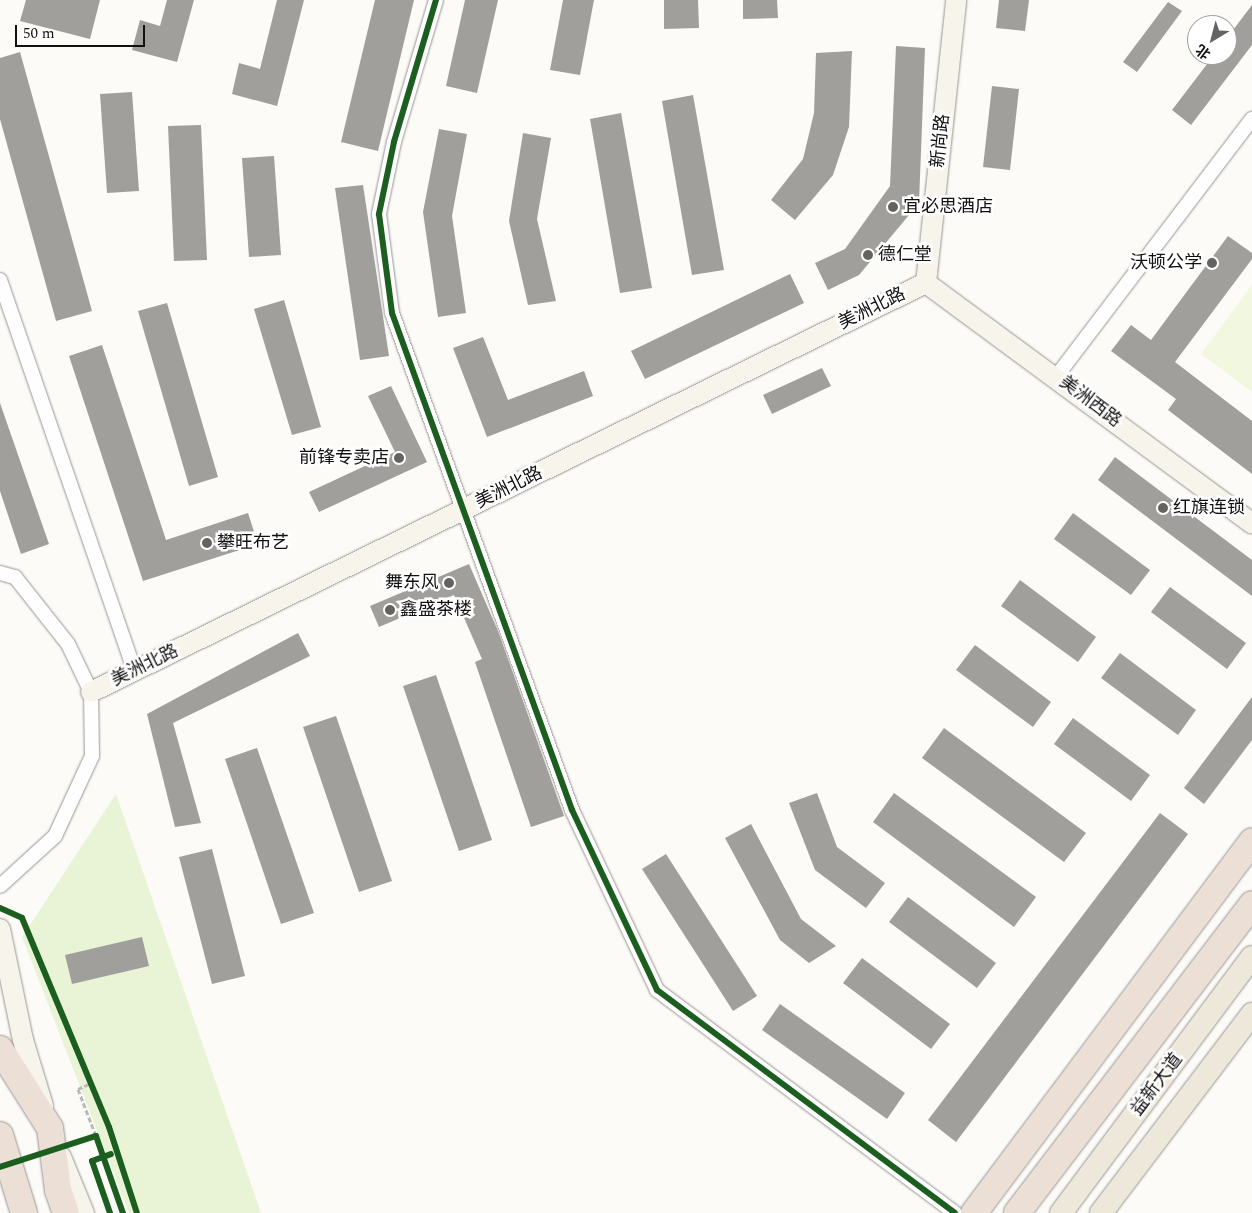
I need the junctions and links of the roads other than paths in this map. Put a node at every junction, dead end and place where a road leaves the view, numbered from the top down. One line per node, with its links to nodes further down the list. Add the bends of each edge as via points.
1 (436, 0): 7 (street, via 394,142 379,214 392,313)
2 (956, 0): 5 (street, 新尚路)
3 (1252, 119): 6 (street)
4 (0, 280): 10 (street)
5 (926, 283): 6 (street, 美洲西路); 7 (street, 美洲北路)
6 (1056, 377): 8 (street, 美洲西路)
7 (466, 509): 10 (street, 美洲北路); 24 (street, via 572,810 657,990)
8 (1252, 523)
9 (0, 573): 11 (street, via 16,577 68,644)
10 (135, 671): 11 (street, 美洲北路)
11 (92, 692): 13 (street, via 92,756 56,836)
12 (1252, 842): 25 (highway)
13 (0, 886)
14 (1252, 904): 26 (highway)
15 (0, 929): 19 (street, via 23,1040)
16 (1252, 956): 27 (main road, 益新大道)
17 (1252, 1014): 28 (main road, 益新大道)
18 (0, 1050): 19 (highway)
19 (50, 1128): 22 (highway, via 58,1190); 23 (street)
20 (0, 1135): 21 (highway)
21 (24, 1213)
22 (66, 1213)
23 (84, 1213)
24 (955, 1213)
25 (974, 1213)
26 (1016, 1213)
27 (1061, 1213)
28 (1101, 1213)

